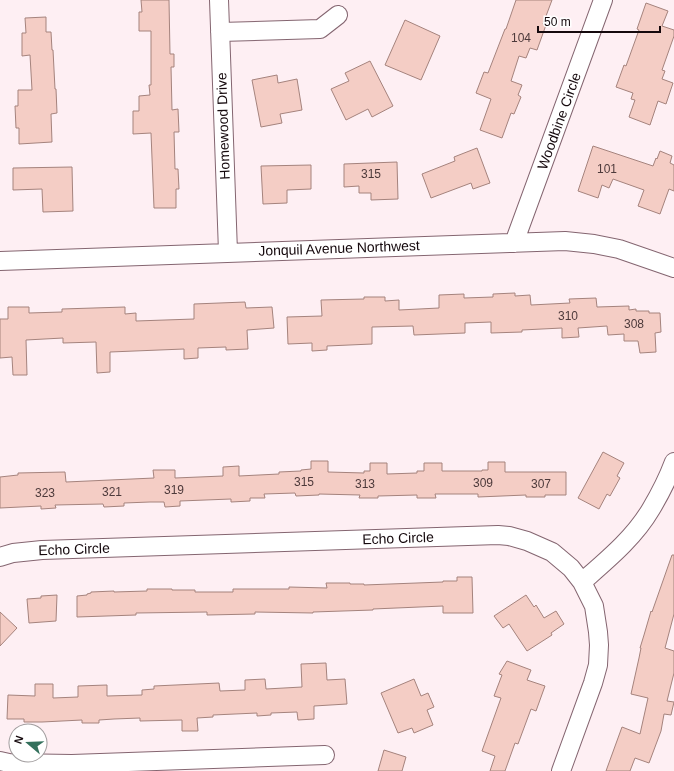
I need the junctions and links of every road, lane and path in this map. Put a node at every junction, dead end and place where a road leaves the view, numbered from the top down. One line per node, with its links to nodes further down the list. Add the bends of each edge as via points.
1 (219, 0): 4 (street, Homewood Drive)
2 (603, 0): 5 (street, Woodbine Circle)
3 (338, 15): 4 (street, via 320,29)
4 (220, 32): 6 (street, Homewood Drive)
5 (514, 243): 6 (street, Jonquil Avenue Northwest); 8 (street, Jonquil Avenue Northwest, via 565,241 594,244 619,249)
6 (228, 252): 7 (street, Jonquil Avenue Northwest)
7 (0, 261)
8 (674, 268)
9 (674, 462): 11 (street, via 665,484 642,523 618,550)
10 (0, 557): 11 (street, Echo Circle, via 42,550 498,535 527,541 552,552 571,568)
11 (582, 582): 14 (street, Echo Circle, via 594,606 599,638 598,665)
12 (325, 755): 13 (street, via 72,764)
13 (0, 761)
14 (560, 771)

